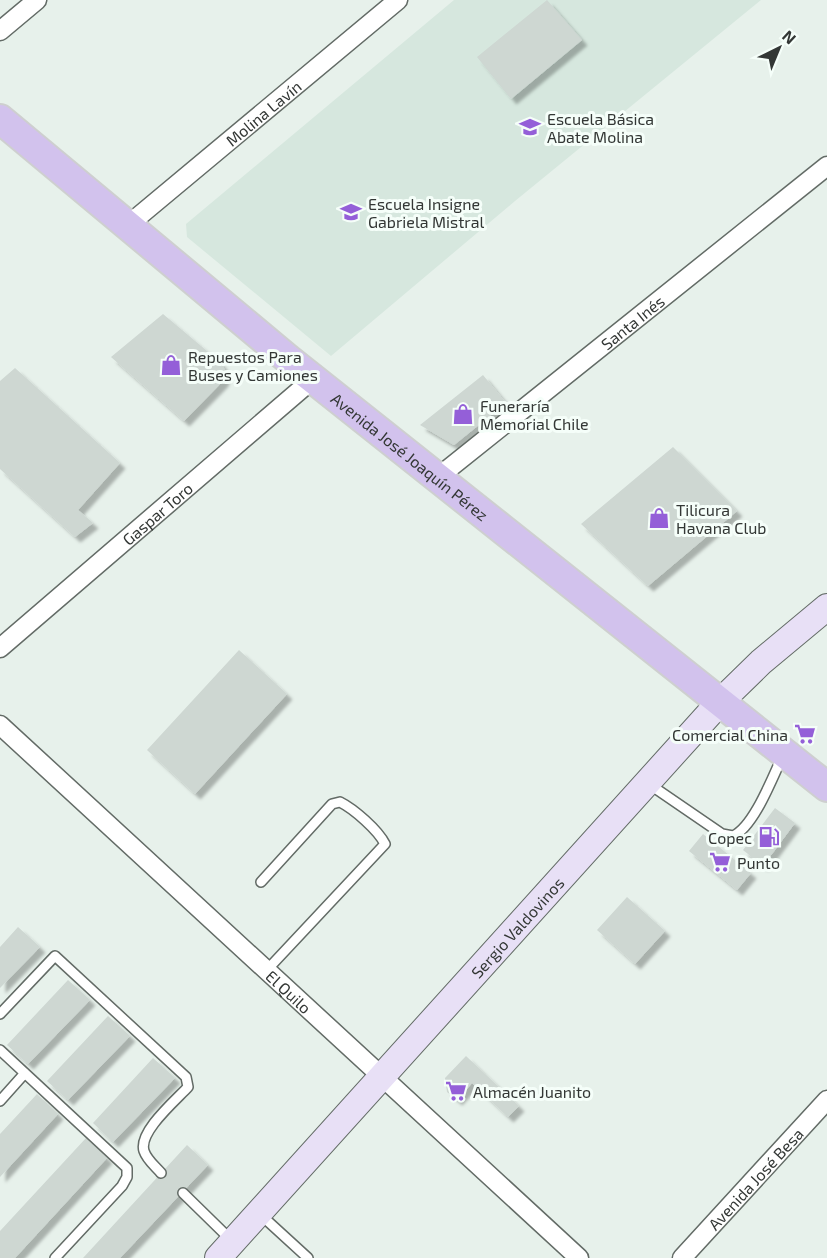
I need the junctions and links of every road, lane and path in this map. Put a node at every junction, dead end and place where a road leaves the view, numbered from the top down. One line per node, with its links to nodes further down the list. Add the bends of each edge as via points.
1 (37, 0): 3 (street)
2 (398, 0): 6 (street, Molina Lavín)
3 (0, 31)
4 (0, 119): 6 (main road, Avenida José Joaquín Pérez)
5 (827, 166): 8 (street, Santa Inés)
6 (127, 226): 7 (main road, Avenida José Joaquín Pérez)
7 (313, 379): 8 (main road, Avenida José Joaquín Pérez); 10 (street, Gaspar Toro)
8 (437, 477): 11 (main road, Avenida José Joaquín Pérez)
9 (827, 607): 11 (main road, Sergio Valdovinos)
10 (0, 648)
11 (720, 702): 13 (main road, Avenida José Joaquín Pérez); 14 (main road, Sergio Valdovinos)
12 (0, 725): 17 (street, El Quilo)
13 (784, 753): 14 (lane, via 759,805 743,829 733,836 722,834); 15 (main road, Avenida José Joaquín Pérez)
14 (647, 783): 21 (main road, Sergio Valdovinos)
15 (827, 787)
16 (261, 882): 17 (lane, via 332,804 340,802 347,806 385,844)
17 (266, 971): 21 (street, El Quilo)
18 (0, 1014): 24 (lane, via 55,956 186,1077 188,1087 143,1139 146,1156)
19 (0, 1050): 20 (lane)
20 (25, 1073): 23 (lane); 28 (lane, via 125,1164 128,1173 122,1186)
21 (382, 1078): 26 (main road, Sergio Valdovinos); 30 (street, El Quilo)
22 (827, 1100): 31 (street, Avenida José Besa)
23 (0, 1101)
24 (161, 1173)
25 (183, 1193): 27 (lane)
26 (259, 1213): 27 (main road, Sergio Valdovinos); 29 (lane)
27 (226, 1250)
28 (55, 1258)
29 (308, 1258)
30 (579, 1258)
31 (682, 1258)

